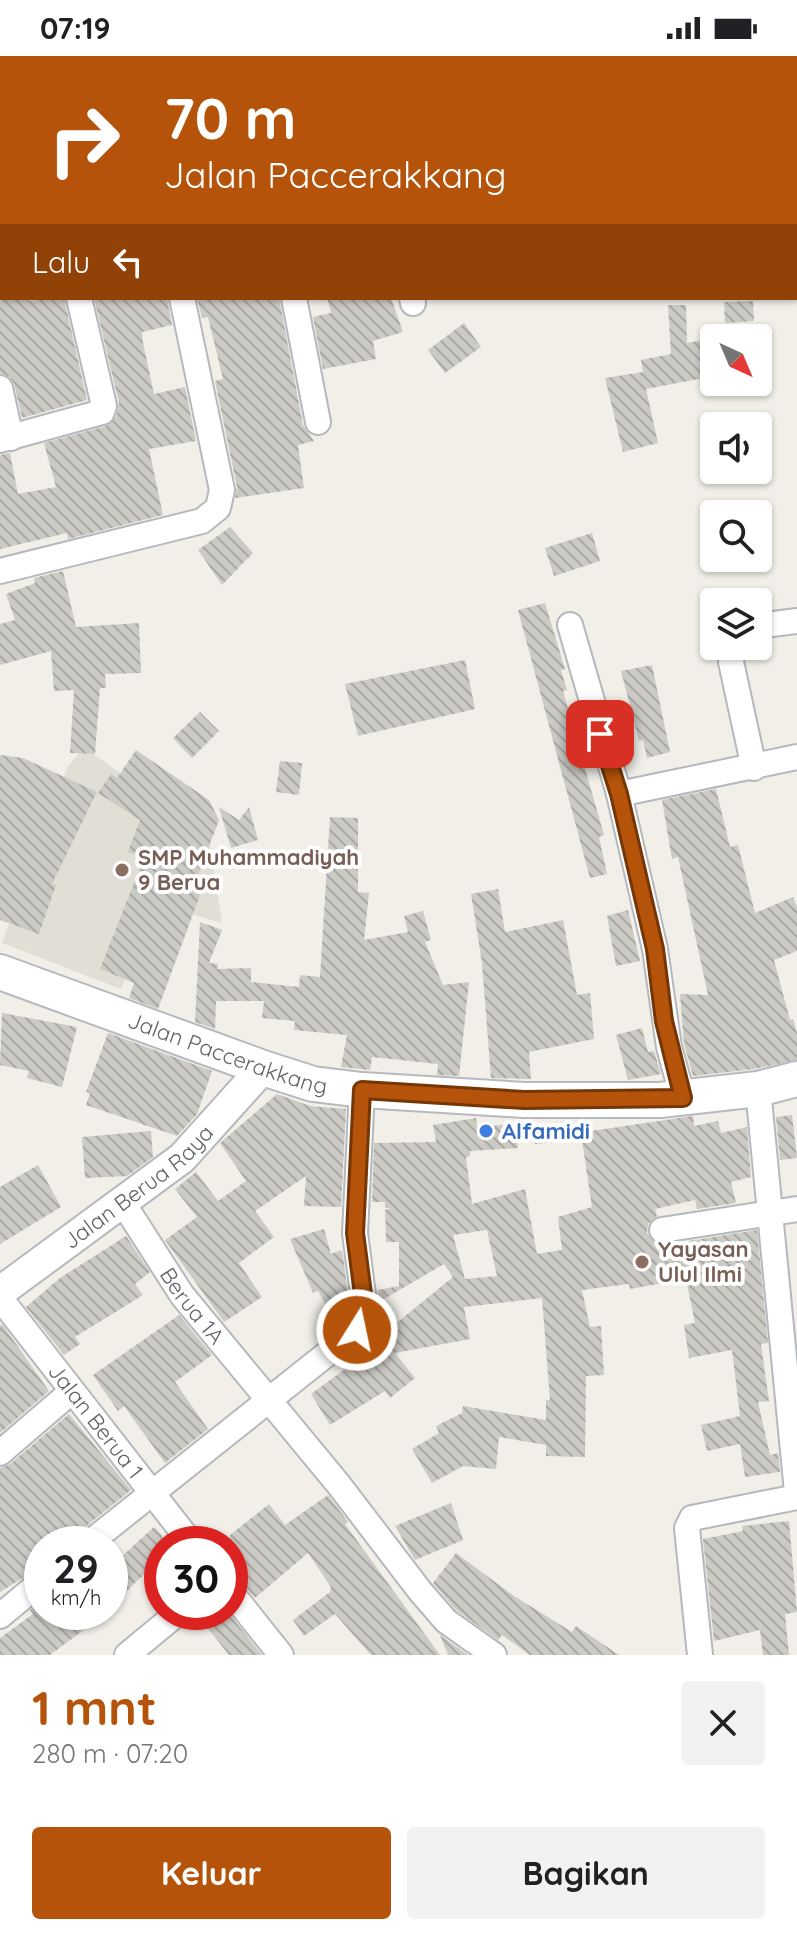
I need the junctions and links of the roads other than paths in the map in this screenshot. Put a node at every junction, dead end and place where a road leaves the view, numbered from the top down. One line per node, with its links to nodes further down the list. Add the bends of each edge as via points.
1 (79, 300): 6 (street, via 104,409 99,415)
2 (182, 300): 7 (street, via 222,490 218,508 202,521)
3 (294, 300): 5 (street)
4 (0, 388): 6 (street)
5 (318, 422)
6 (6, 439)
7 (0, 571)
8 (797, 621): 9 (street)
9 (772, 624)
10 (570, 625): 14 (street)
11 (731, 660): 13 (street)
12 (797, 757): 13 (street)
13 (754, 768): 14 (street)
14 (619, 794): 20 (street)
15 (0, 972): 16 (main road, Jalan Paccerakkang)
16 (263, 1068): 19 (main road, Jalan Paccerakkang, via 313,1084); 21 (street, Jalan Berua Raya, via 192,1148)
17 (797, 1079): 18 (main road, Jalan Paccerakkang)
18 (758, 1089): 20 (main road, Jalan Paccerakkang); 23 (street)
19 (362, 1090): 20 (main road, Jalan Paccerakkang, via 524,1100); 27 (street, via 355,1233 366,1317)
20 (683, 1098)
21 (123, 1203): 25 (street, Jalan Berua Raya); 27 (street, Berua 1A, via 182,1295)
22 (797, 1209): 23 (street)
23 (771, 1215): 24 (street); 28 (street)
24 (662, 1230)
25 (0, 1295): 26 (street, Jalan Berua 1)
26 (71, 1392): 29 (street); 30 (street, Jalan Berua 1)
27 (268, 1402): 30 (street); 40 (street, Berua 1A, via 446,1621)
28 (794, 1438): 31 (street)
29 (0, 1453)
30 (150, 1493): 32 (street); 33 (street, Jalan Berua 1)
31 (797, 1495): 41 (street, via 692,1518 687,1528)
32 (110, 1526)
33 (177, 1526)
34 (24, 1596): 36 (street)
35 (248, 1614): 39 (street)
36 (0, 1616)
37 (157, 1630): 38 (street)
38 (127, 1655)
39 (281, 1655)
40 (494, 1655)
41 (700, 1655)

